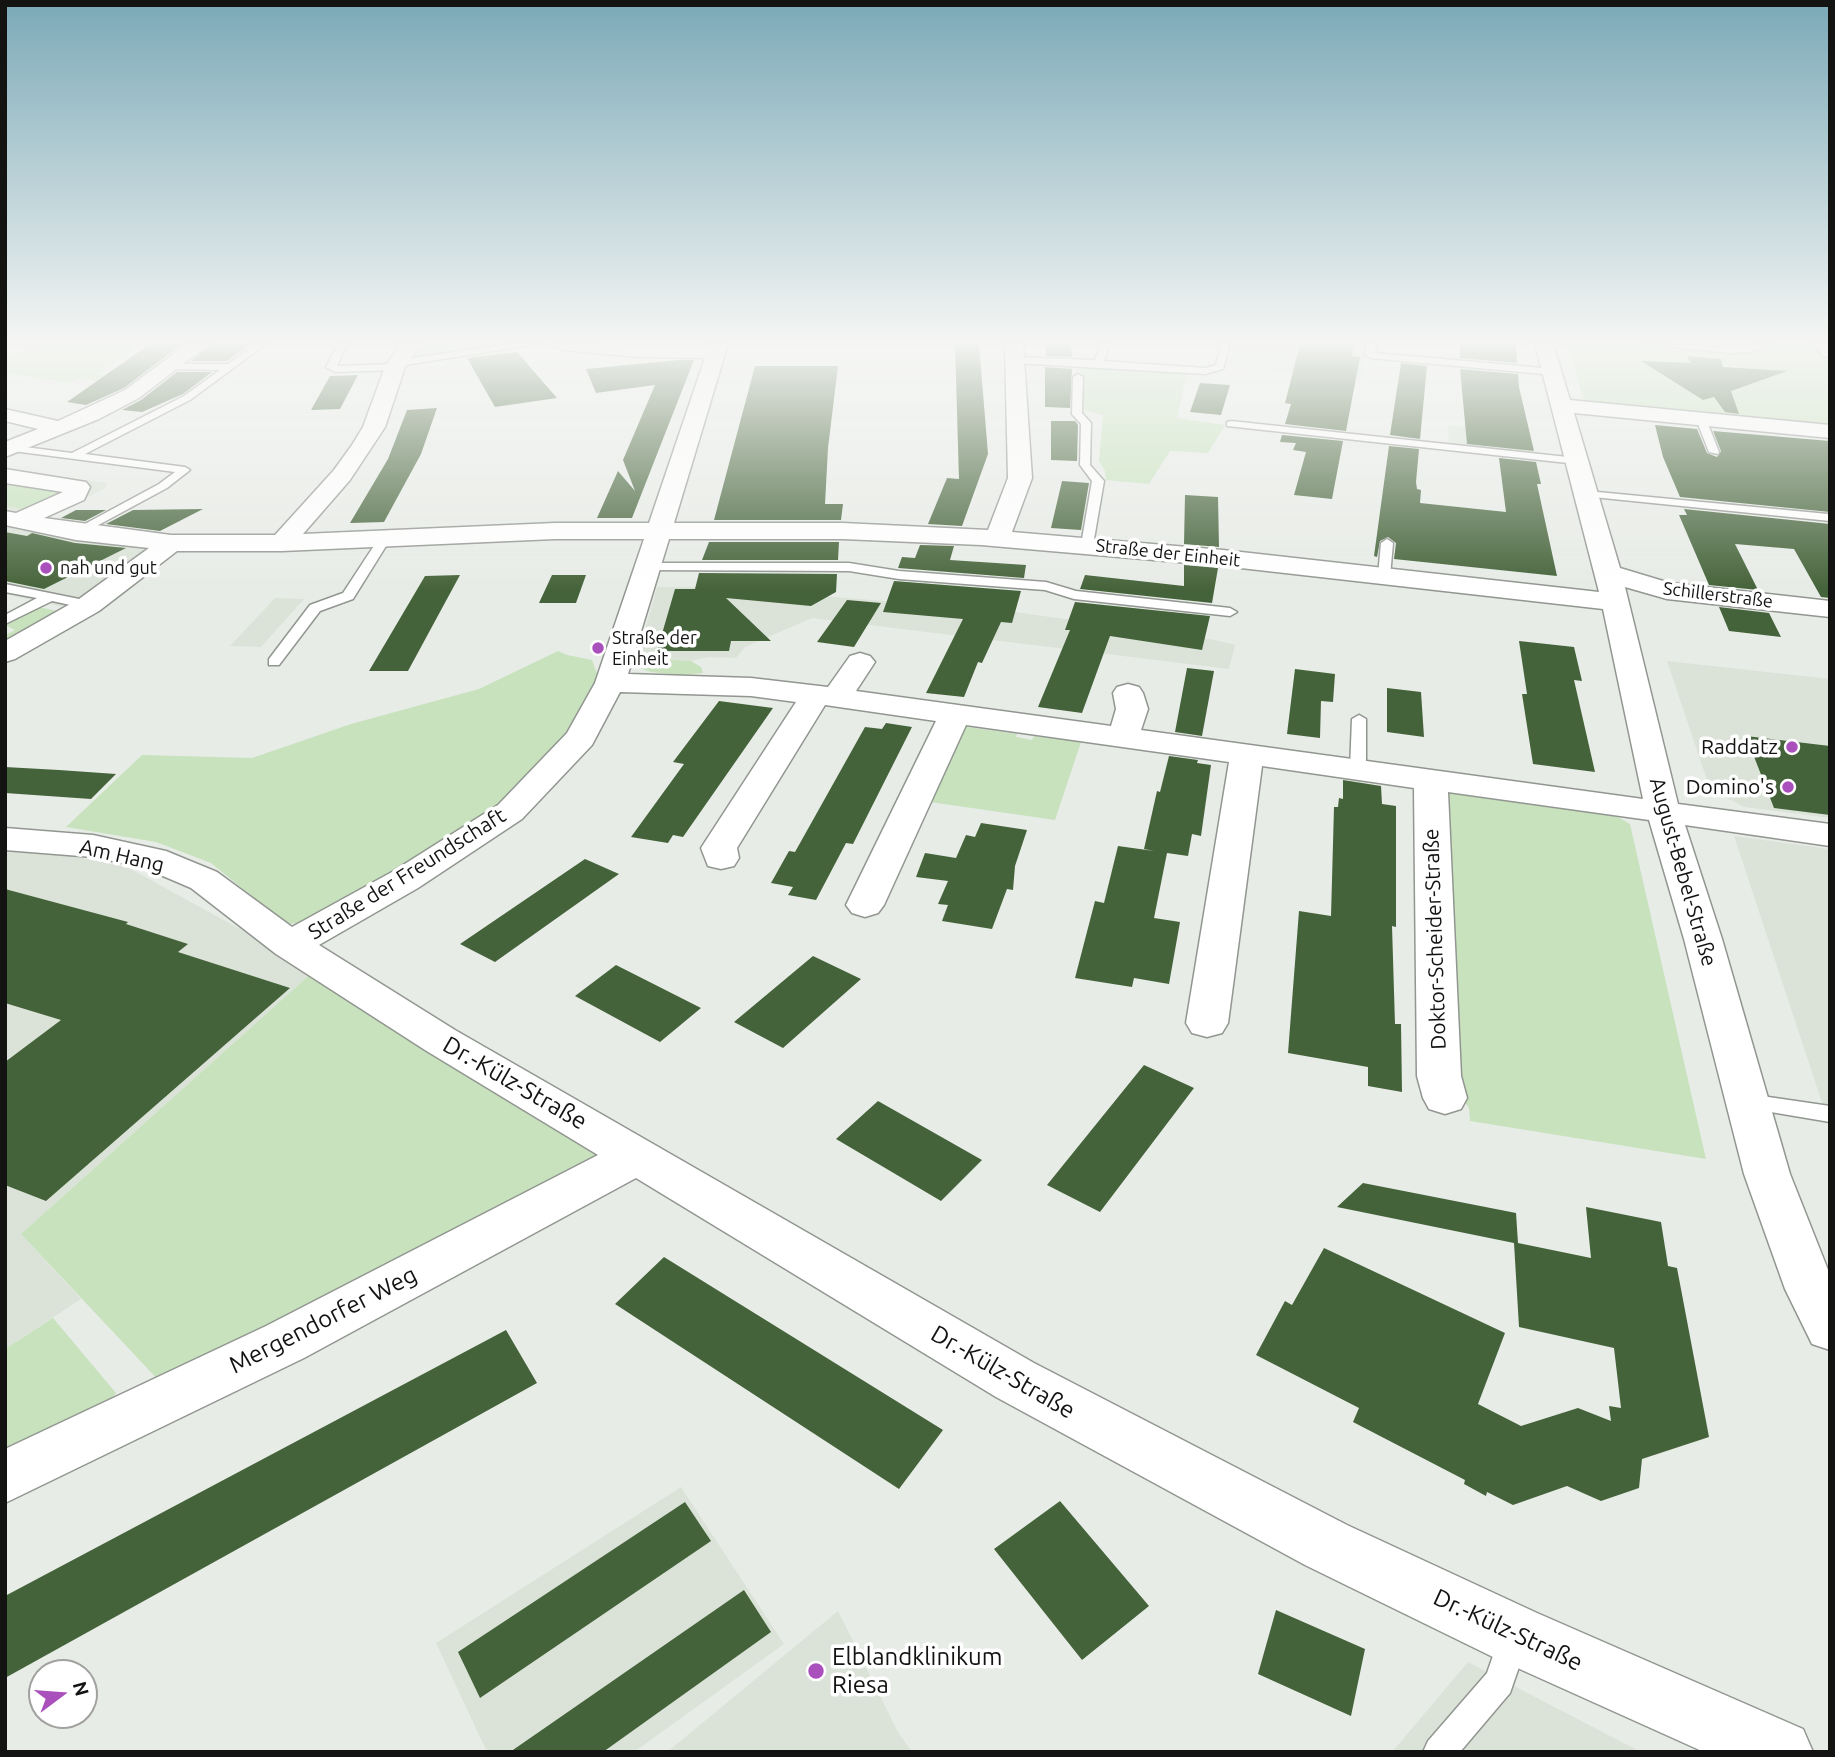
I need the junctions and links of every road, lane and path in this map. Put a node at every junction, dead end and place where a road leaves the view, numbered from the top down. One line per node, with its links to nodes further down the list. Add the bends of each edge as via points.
1 (49, 426): 12 (street)
2 (62, 426): 12 (street)
3 (132, 426): 16 (lane)
4 (374, 426): 28 (street)
5 (693, 426): 22 (street, Straße der Freundschaft)
6 (1018, 426): 25 (street, via 1020,478)
7 (1086, 426): 29 (lane, via 1085,465 1098,481)
8 (1250, 426): 17 (lane)
9 (1568, 426): 17 (street, August-Bebel-Straße)
10 (1704, 426): 15 (lane)
11 (1770, 426): 13 (street)
12 (57, 428): 14 (street)
13 (1830, 432)
14 (7, 449): 16 (lane)
15 (1714, 452)
16 (74, 456): 23 (lane, via 184,470)
17 (1577, 461): 19 (street, August-Bebel-Straße)
18 (5, 476): 21 (street, via 78,487 76,495)
19 (1587, 494): 20 (lane); 32 (street, August-Bebel-Straße)
20 (1828, 518)
21 (12, 520): 23 (street, Straße der Einheit)
22 (659, 531): 24 (street, Straße der Einheit); 25 (street, Straße der Einheit, via 843,531); 30 (street, Straße der Freundschaft)
23 (76, 532): 27 (street, Straße der Einheit)
24 (385, 538): 28 (street, Straße der Einheit); 40 (lane, via 348,596 315,608)
25 (997, 538): 29 (street, Straße der Einheit)
26 (1387, 542): 31 (lane)
27 (171, 543): 28 (street, Straße der Einheit); 35 (street)
28 (282, 543)
29 (1087, 545): 31 (street, Straße der Einheit)
30 (647, 567): 37 (lane, via 849,567 1046,586 1074,595); 42 (street, Straße der Freundschaft)
31 (1384, 576): 32 (street, Straße der Einheit, via 1468,586)
32 (1611, 587): 36 (street, Schillerstraße); 51 (street, August-Bebel-Straße)
33 (5, 589): 34 (lane)
34 (48, 598): 35 (lane); 38 (lane)
35 (89, 605): 39 (street)
36 (1830, 609)
37 (1230, 612)
38 (5, 620)
39 (5, 653)
40 (274, 662)
41 (860, 662): 44 (street)
42 (610, 683): 44 (street, via 751,687); 56 (street, Straße der Freundschaft, via 581,738 510,812 405,880)
43 (1128, 692): 47 (street, via 1132,709)
44 (826, 697): 45 (street); 54 (street, via 719,848)
45 (955, 714): 47 (street); 55 (street)
46 (1359, 719): 49 (lane)
47 (1123, 738): 48 (street)
48 (1247, 754): 49 (street); 57 (street)
49 (1358, 769): 50 (street)
50 (1431, 779): 51 (street); 58 (street, Doktor-Scheider-Straße, via 1439,1076)
51 (1663, 811): 52 (street); 59 (street, August-Bebel-Straße)
52 (1830, 835)
53 (5, 839): 56 (street, Am Hang, via 93,846 153,859 204,880)
54 (722, 858)
55 (865, 905)
56 (277, 934): 61 (street, Dr.-Külz-Straße, via 440,1040)
57 (1207, 1023)
58 (1445, 1098)
59 (1748, 1102): 60 (lane); 62 (street, August-Bebel-Straße, via 1766,1174 1810,1289)
60 (1830, 1114)
61 (637, 1154): 63 (street, Mergendorfer Weg, via 285,1342); 64 (street, Dr.-Külz-Straße, via 1026,1386 1325,1545)
62 (1830, 1328)
63 (5, 1477)
64 (1515, 1634): 65 (lane, via 1499,1682); 66 (street, Dr.-Külz-Straße)
65 (1439, 1752)
66 (1780, 1752)

